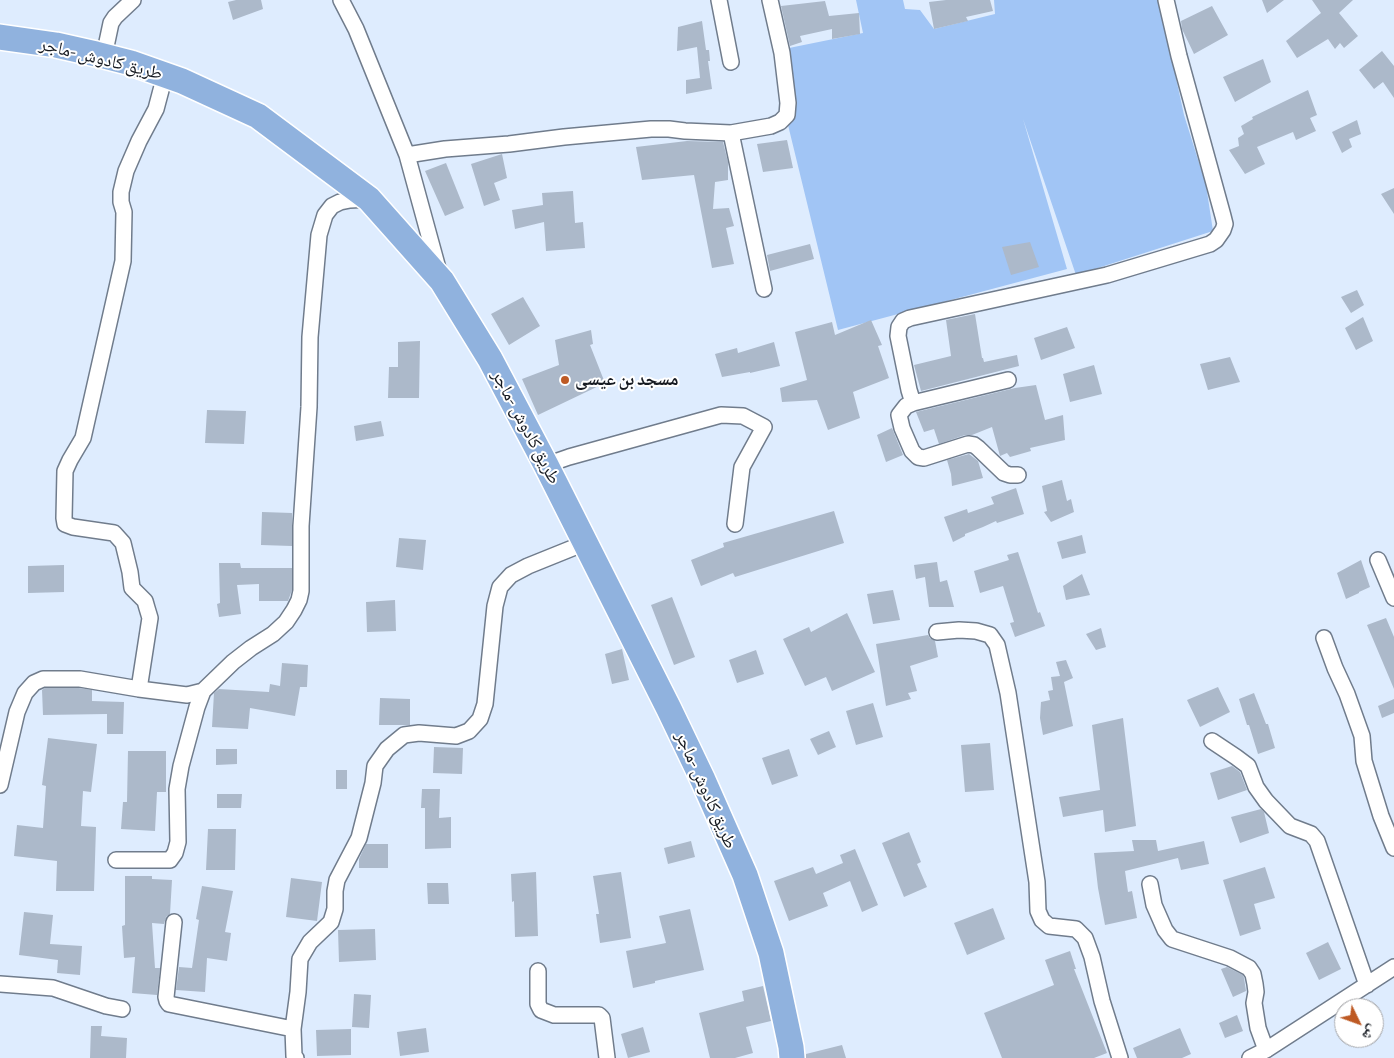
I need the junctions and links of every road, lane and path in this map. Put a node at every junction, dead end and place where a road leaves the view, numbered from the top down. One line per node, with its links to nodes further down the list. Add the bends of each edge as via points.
1 (133, 0): 7 (street, via 111,23)
2 (341, 0): 11 (street)
3 (719, 0): 8 (street)
4 (770, 0): 10 (street, via 782,53 788,115 771,126)
5 (1166, 0): 16 (street, via 1224,216 1225,224 1220,235 1210,244 1107,275 903,321 898,336)
6 (0, 37): 7 (highway, طريق كادوش -ماجر)
7 (104, 56): 9 (highway, طريق كادوش -ماجر)
8 (731, 62)
9 (166, 75): 12 (highway, طريق كادوش -ماجر, via 258,116); 25 (street, via 156,109 126,171 121,192 123,261 83,438 65,472 65,524 114,533 123,544 132,588 145,602 150,618)
10 (730, 133): 11 (street, via 651,129); 14 (street)
11 (407, 155): 13 (street)
12 (369, 199): 13 (highway, طريق كادوش -ماجر); 26 (street, via 350,200 332,206 325,215 319,235 310,337 299,600 286,622 233,662)
13 (442, 281): 17 (highway, طريق كادوش -ماجر, via 490,359)
14 (764, 290)
15 (1008, 380): 16 (street)
16 (913, 403): 18 (street, via 899,415 918,457 974,444 1004,473)
17 (546, 465): 19 (street, via 721,415 743,416 764,427 742,467); 20 (highway, طريق كادوش -ماجر)
18 (1018, 475)
19 (735, 524)
20 (585, 544): 38 (street, via 528,566 511,575 500,586 485,704 480,720 470,731 456,736 404,735 387,749 375,766 359,838 337,880 331,922 310,942 300,959); 42 (highway, طريق كادوش -ماجر, via 703,780 744,875 771,953)
21 (1378, 560): 22 (street)
22 (1394, 598)
23 (937, 632): 43 (street, via 976,631 990,635 997,645 1008,693 1037,882 1038,911 1049,926 1076,928 1085,938)
24 (1324, 638): 29 (street, via 1362,736 1364,761)
25 (140, 689): 26 (street, via 187,695); 28 (street, via 80,679 43,679 34,683 25,693 17,712)
26 (203, 691): 30 (street, via 177,789 178,842 175,853 170,860)
27 (1212, 741): 36 (street, via 1248,766 1256,787 1290,826 1311,834 1317,841)
28 (0, 785)
29 (1394, 848)
30 (116, 860)
31 (1150, 884): 39 (street, via 1154,905 1172,938 1249,968 1255,984 1258,1028)
32 (174, 922): 38 (street, via 166,997 169,1004)
33 (1394, 967): 36 (street)
34 (538, 971): 41 (street, via 538,1004 541,1010 554,1015 600,1016)
35 (0, 984): 37 (street, via 53,988)
36 (1367, 985): 39 (street)
37 (122, 1009)
38 (293, 1029): 40 (street)
39 (1266, 1050): 44 (street)
40 (296, 1058)
41 (607, 1058)
42 (792, 1058)
43 (1120, 1058)
44 (1250, 1058)

